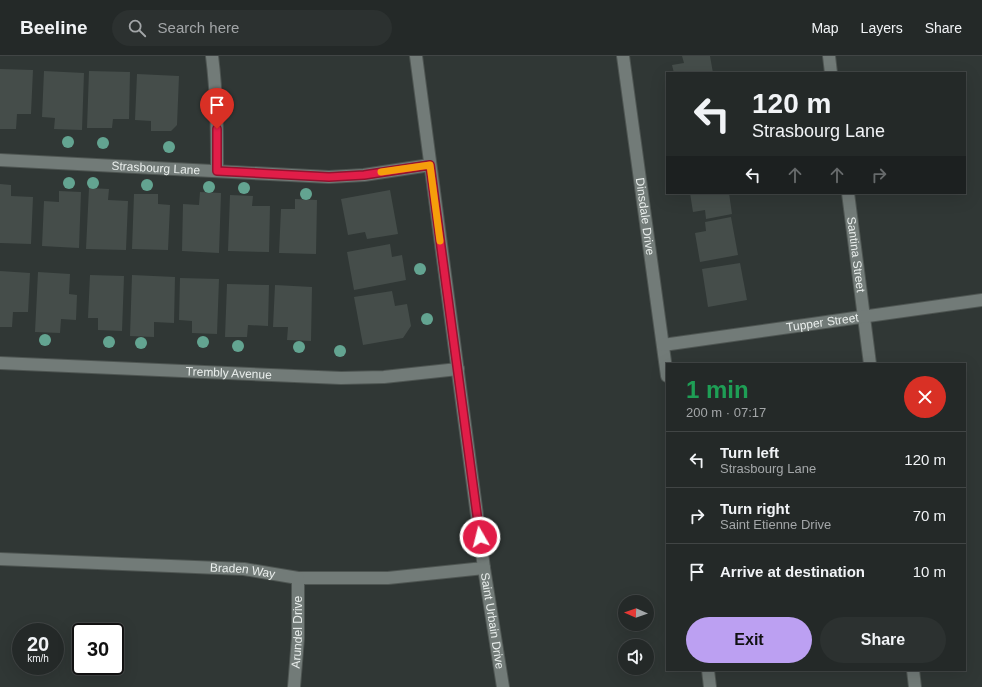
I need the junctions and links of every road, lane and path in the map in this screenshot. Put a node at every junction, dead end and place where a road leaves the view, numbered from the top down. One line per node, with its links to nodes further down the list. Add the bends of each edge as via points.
1 (212, 56): 8 (street, via 216,92)
2 (416, 56): 7 (street, Saint Urbain Drive)
3 (623, 56): 12 (street, Dinsdale Drive)
4 (829, 56): 5 (street)
5 (831, 72)
6 (0, 160): 8 (street, Strasbourg Lane)
7 (430, 165): 8 (street, Strasbourg Lane, via 347,177); 15 (street, Saint Urbain Drive)
8 (217, 171)
9 (848, 194): 11 (street, Santina Street)
10 (982, 300): 11 (street, Tupper Street)
11 (864, 316): 12 (street, Tupper Street); 14 (street, Santina Street)
12 (663, 345): 16 (street, Dinsdale Drive)
13 (0, 363): 15 (street, Trembly Avenue, via 355,378)
14 (870, 363)
15 (458, 368): 18 (street, Saint Urbain Drive)
16 (666, 368)
17 (0, 560): 19 (street, Braden Way, via 244,569)
18 (484, 568): 19 (street, Braden Way, via 388,578); 23 (street, Saint Urbain Drive)
19 (298, 578): 22 (street, Arundel Drive, via 298,638)
20 (708, 671): 24 (street)
21 (913, 671): 25 (street)
22 (294, 687)
23 (503, 687)
24 (710, 687)
25 (915, 687)

